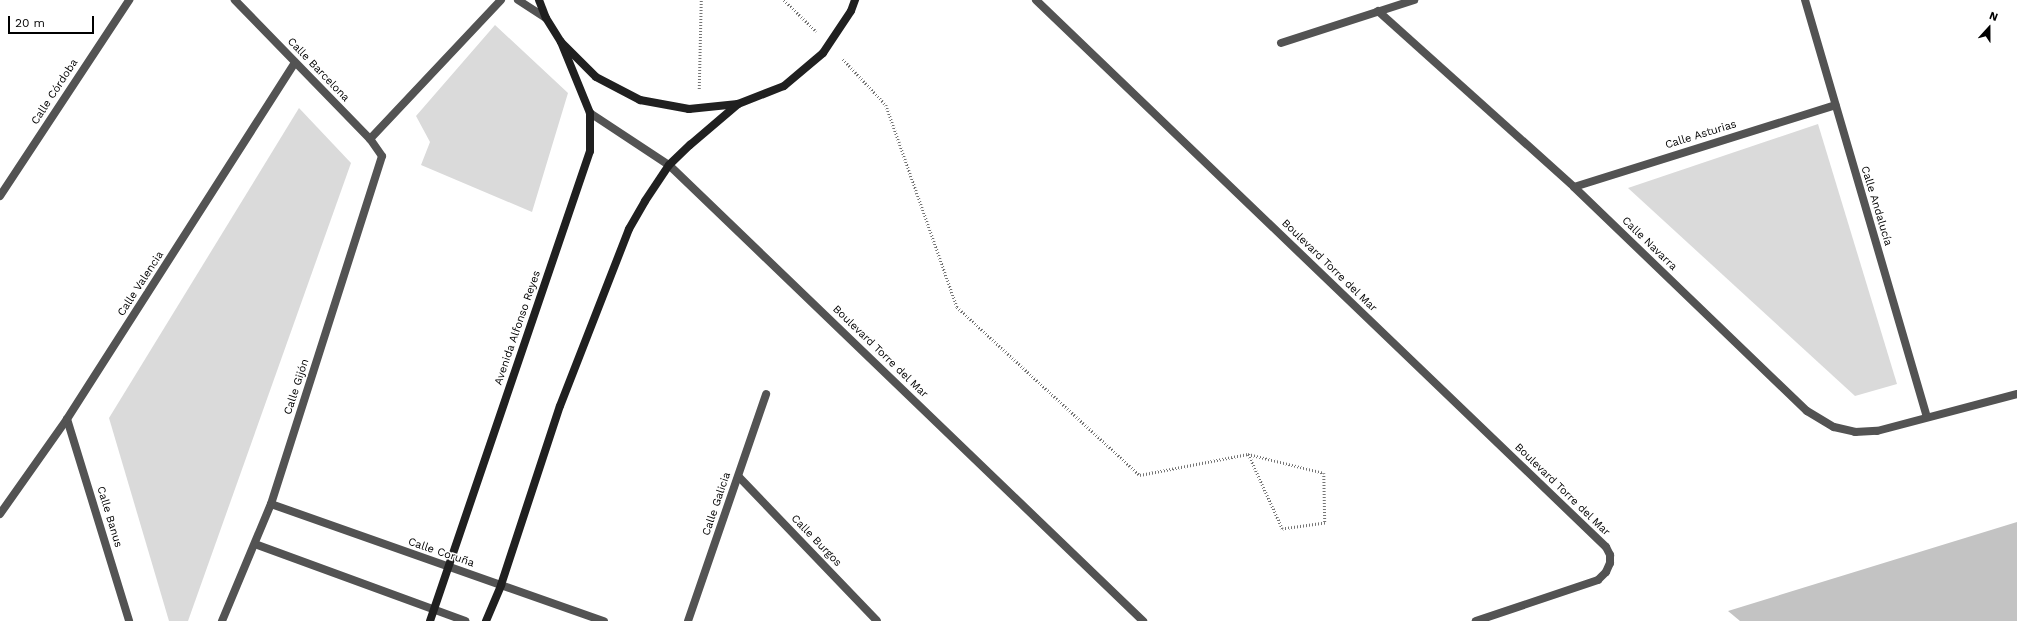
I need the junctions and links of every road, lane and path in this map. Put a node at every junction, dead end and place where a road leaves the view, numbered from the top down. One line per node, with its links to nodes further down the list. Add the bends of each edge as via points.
1 (129, 0): 26 (street, Calle Córdoba)
2 (235, 0): 17 (street, Calle Barcelona)
3 (501, 0): 22 (street)
4 (518, 0): 13 (street)
5 (539, 0): 13 (street)
6 (701, 0): 20 (path)
7 (784, 0): 16 (path)
8 (855, 0): 16 (street, via 852,11)
9 (1036, 0): 48 (street, Boulevard Torre del Mar, via 1606,547 1610,563 1598,580)
10 (1414, 0): 12 (street)
11 (1805, 0): 19 (street, Calle Andalucía)
12 (1378, 11): 15 (street); 25 (street, Calle Navarra)
13 (546, 18): 14 (street)
14 (561, 42): 20 (street, via 596,77 640,100 689,110); 21 (street, Avenida Alfonso Reyes)
15 (1281, 43)
16 (830, 44): 18 (street, via 784,86); 31 (path, via 886,105 957,307 1140,475)
17 (295, 63): 22 (street, Calle Barcelona); 30 (street, Calle Valencia)
18 (738, 104): 20 (street); 24 (street)
19 (1835, 105): 25 (street, Calle Asturias); 29 (street, Calle Andalucía)
20 (699, 108)
21 (590, 113): 24 (street, Boulevard Torre del Mar); 36 (street, Avenida Alfonso Reyes, via 590,151)
22 (370, 139): 23 (street, Calle Barcelona)
23 (382, 156): 33 (street, Calle Gijón)
24 (669, 165): 37 (street, via 629,229 607,284 560,406); 47 (street, Boulevard Torre del Mar)
25 (1574, 187): 29 (street, Calle Navarra, via 1807,411 1834,426 1855,432 1877,431)
26 (0, 196)
27 (766, 394): 32 (street, Calle Galicia)
28 (2017, 394): 29 (street, Calle Navarra)
29 (1928, 417)
30 (67, 419): 34 (street, Calle Valencia); 39 (street, Calle Banus)
31 (1248, 454): 31 (path, via 1324,473 1325,523 1282,529)
32 (739, 477): 45 (street, Calle Galicia); 46 (street, Calle Burgos)
33 (271, 504): 35 (street, Calle Gijón); 36 (street, Calle Coruña)
34 (0, 514)
35 (255, 544): 38 (street); 40 (street, Calle Gijón)
36 (448, 567): 37 (street, Calle Coruña); 38 (street, Avenida Alfonso Reyes)
37 (501, 585): 43 (street); 44 (street, Calle Coruña)
38 (434, 610): 41 (street, Avenida Alfonso Reyes); 42 (street)
39 (129, 621)
40 (222, 621)
41 (430, 621)
42 (465, 621)
43 (486, 621)
44 (604, 621)
45 (688, 621)
46 (877, 621)
47 (1143, 621)
48 (1476, 621)

